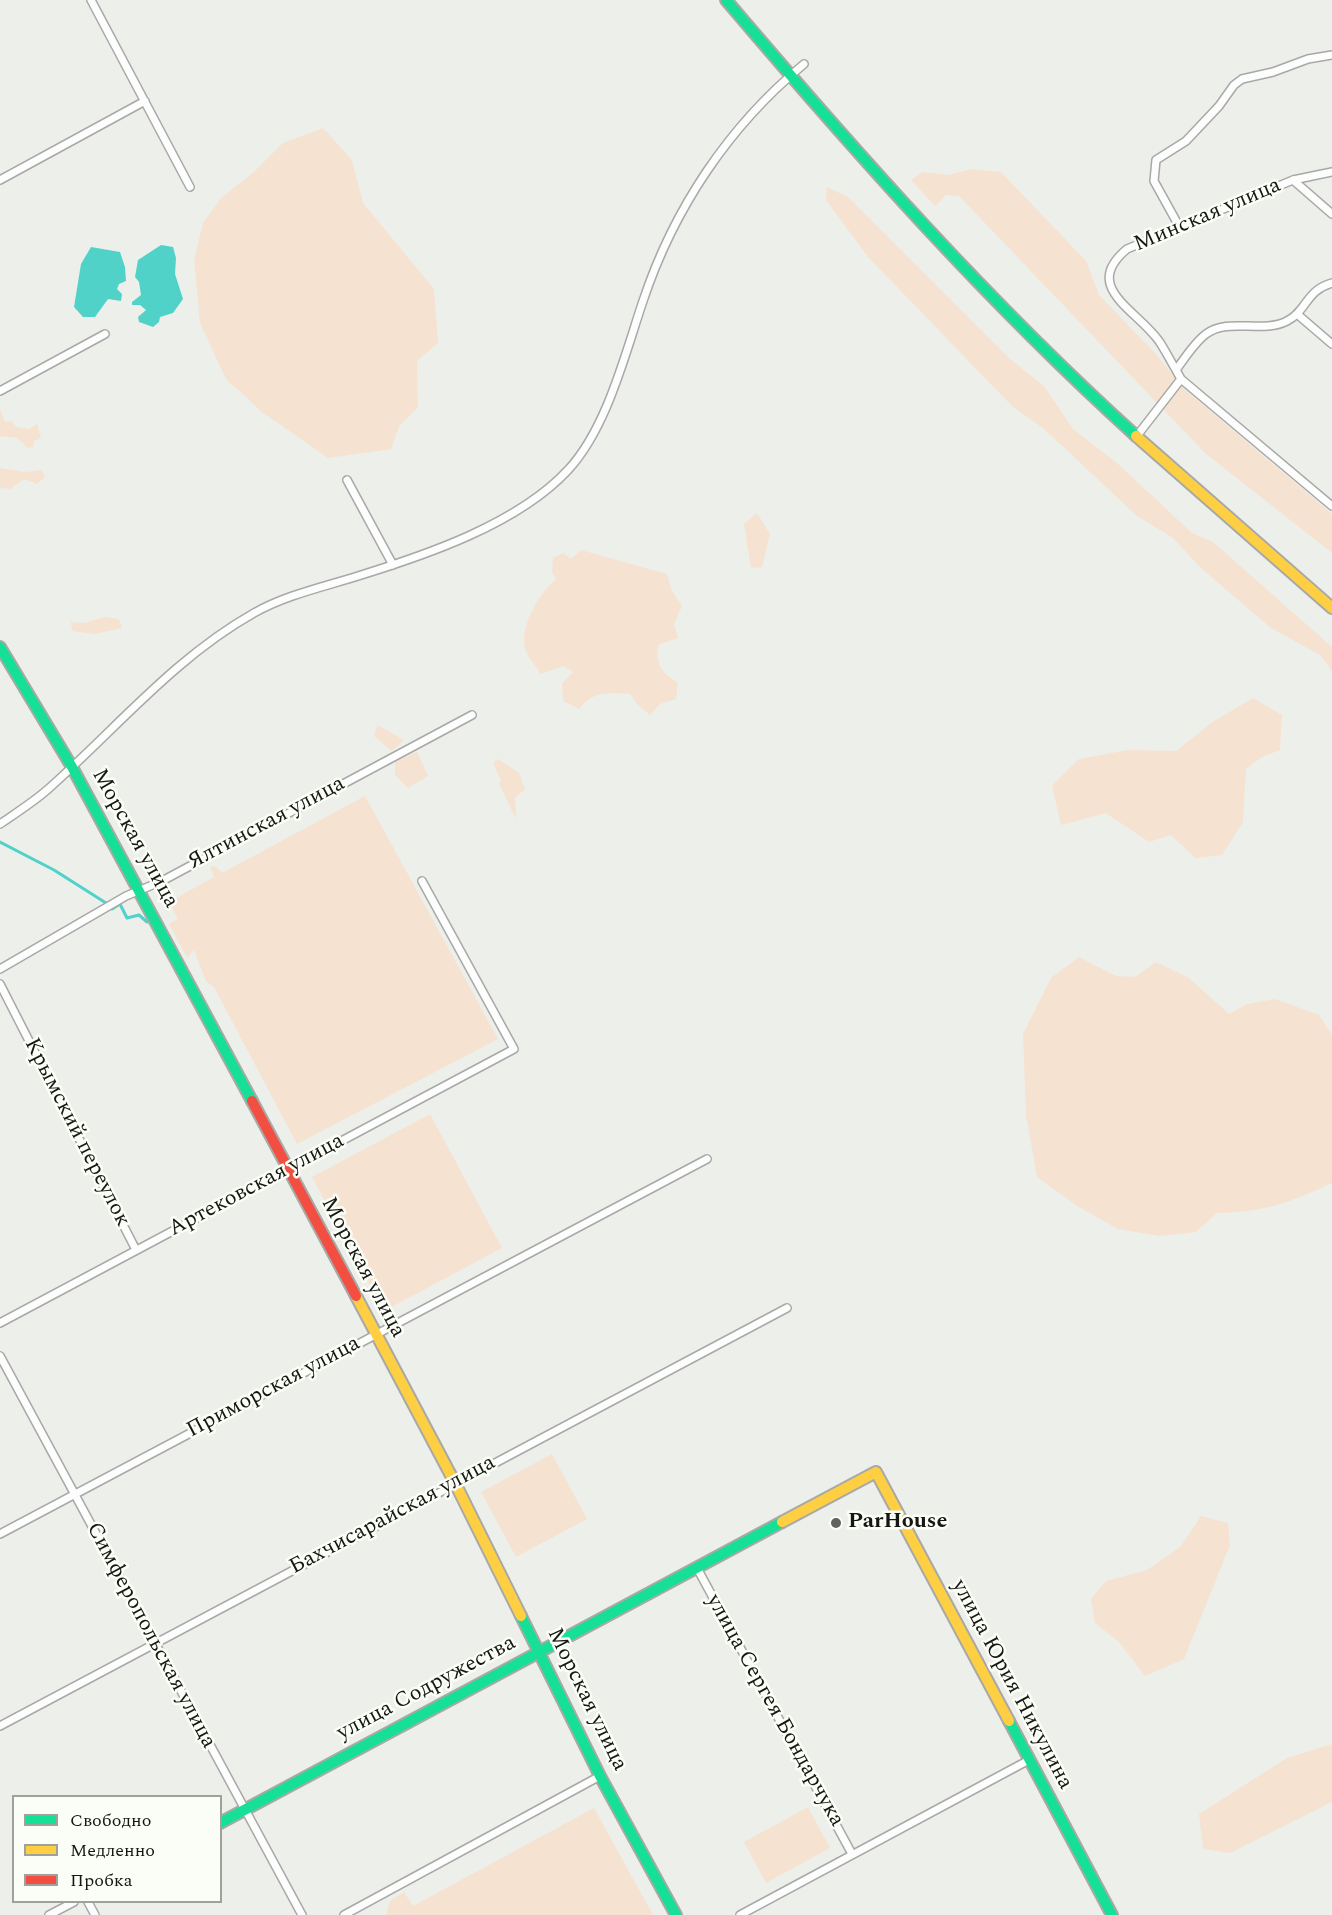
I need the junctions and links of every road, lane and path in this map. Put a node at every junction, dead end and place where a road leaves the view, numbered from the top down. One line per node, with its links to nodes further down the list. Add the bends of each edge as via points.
1 (91, 0): 6 (street)
2 (726, 0): 5 (street)
3 (1332, 56): 12 (street, via 1308,59 1242,79 1186,141 1156,160 1154,181)
4 (804, 64): 5 (street)
5 (790, 75): 20 (street, via 959,265); 23 (street, via 747,118 694,189 661,254 611,395 581,454 550,487 514,511 459,539)
6 (145, 101): 8 (street); 10 (street)
7 (1332, 172): 9 (street, Минская улица)
8 (0, 180)
9 (1293, 180): 11 (street); 12 (street, Минская улица)
10 (190, 187)
11 (1332, 214)
12 (1180, 228): 17 (street, Минская улица, via 1127,249 1108,271 1110,287 1159,340)
13 (1332, 283): 14 (street, via 1315,290)
14 (1297, 314): 16 (street); 17 (street, via 1281,324 1212,330)
15 (105, 334): 19 (street)
16 (1332, 344)
17 (1176, 370): 18 (street, Минская улица)
18 (1181, 379): 20 (street); 22 (street)
19 (0, 391)
20 (1136, 437): 24 (street)
21 (347, 480): 23 (street)
22 (1332, 506)
23 (393, 565): 27 (street, via 274,603 242,620 166,676)
24 (1332, 608)
25 (0, 647): 27 (street, Морская улица)
26 (472, 715): 30 (street, Ялтинская улица, via 162,881)
27 (72, 767): 28 (street); 30 (street, Морская улица)
28 (0, 824)
29 (422, 882): 34 (street, Артековская улица, via 514,1049)
30 (140, 889): 31 (street, Ялтинская улица); 34 (street, Морская улица)
31 (0, 969)
32 (0, 984): 35 (street, Крымский переулок)
33 (707, 1159): 38 (street, Приморская улица)
34 (288, 1170): 35 (street, Артековская улица); 38 (street, Морская улица)
35 (136, 1250): 37 (street, Артековская улица)
36 (787, 1308): 41 (street, Бахчисарайская улица)
37 (0, 1323)
38 (375, 1334): 41 (street, Морская улица); 42 (street, Приморская улица)
39 (0, 1356): 42 (street, Симферопольская улица)
40 (876, 1472): 44 (street, улица Содружества); 48 (street, улица Юрия Никулина)
41 (455, 1483): 45 (street, Бахчисарайская улица); 46 (street, Морская улица)
42 (74, 1495): 43 (street, Приморская улица); 45 (street, Симферопольская улица)
43 (0, 1534)
44 (697, 1568): 46 (street, улица Содружества); 52 (street, улица Сергея Бондарчука)
45 (155, 1642): 47 (street, Бахчисарайская улица); 50 (street, Симферопольская улица)
46 (540, 1650): 49 (street, Морская улица); 50 (street, улица Содружества)
47 (0, 1726)
48 (1029, 1760): 52 (street); 54 (street, улица Юрия Никулина)
49 (600, 1776): 57 (street); 58 (street, Морская улица)
50 (245, 1810): 51 (street, улица Содружества); 56 (street, Симферопольская улица)
51 (222, 1822)
52 (852, 1854): 59 (street)
53 (72, 1903): 55 (street)
54 (1107, 1913)
55 (49, 1915)
56 (302, 1915)
57 (344, 1915)
58 (676, 1915)
59 (740, 1915)

